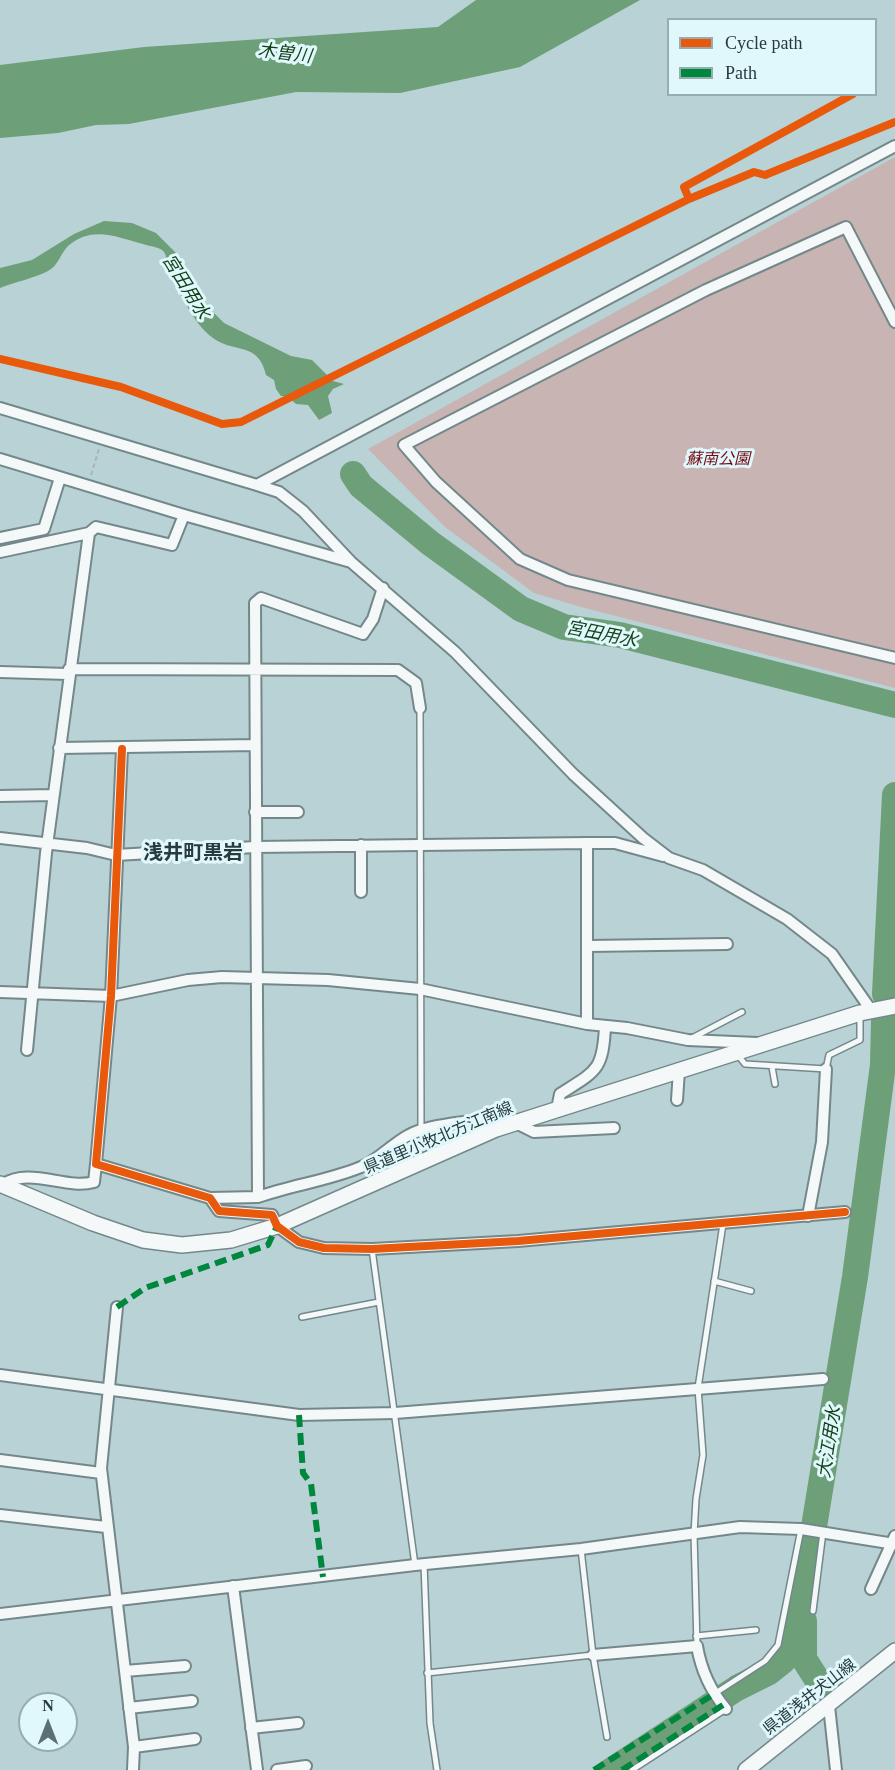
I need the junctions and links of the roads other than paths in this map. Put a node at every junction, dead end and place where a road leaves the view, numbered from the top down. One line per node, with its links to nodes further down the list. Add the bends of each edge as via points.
1 (895, 146): 6 (street)
2 (895, 322): 13 (street, via 846,227 706,290 404,445 436,482 520,559 568,580)
3 (0, 408): 6 (street)
4 (0, 459): 5 (street)
5 (60, 478): 7 (street); 9 (street, via 44,529)
6 (257, 485): 11 (street, via 279,492 303,511)
7 (184, 516): 8 (street, via 172,545 96,527); 11 (street)
8 (89, 533): 10 (street); 15 (street)
9 (0, 538)
10 (0, 552)
11 (351, 562): 12 (street)
12 (383, 588): 14 (street, via 373,619 363,634 261,598 255,603); 32 (street, via 454,652 573,774)
13 (895, 658)
14 (255, 669): 15 (street); 17 (street, via 398,670 416,683); 18 (street)
15 (69, 671): 16 (street); 19 (street)
16 (0, 672)
17 (420, 708): 26 (lane)
18 (255, 745): 20 (street); 23 (street)
19 (59, 748): 20 (street); 21 (street)
20 (122, 748): 31 (street)
21 (53, 795): 22 (street); 28 (street)
22 (0, 796)
23 (255, 812): 24 (street); 30 (street)
24 (298, 812)
25 (0, 838): 28 (street)
26 (419, 843): 27 (street); 29 (street); 37 (lane)
27 (587, 843): 32 (street, via 615,843); 35 (street)
28 (47, 844): 31 (street); 39 (street)
29 (362, 845): 30 (street); 33 (street)
30 (255, 847): 31 (street); 36 (street)
31 (116, 855): 40 (street)
32 (669, 858): 43 (street, via 703,870 787,920 832,954)
33 (362, 892)
34 (727, 944): 35 (street)
35 (588, 946): 44 (street)
36 (256, 976): 37 (street); 40 (street, via 188,980); 62 (street)
37 (420, 989): 44 (street); 59 (lane)
38 (0, 992): 39 (street)
39 (34, 992): 40 (street); 48 (street)
40 (111, 996): 60 (street)
41 (895, 1006): 43 (main road, 県道里小牧北方江南線)
42 (742, 1012): 46 (lane)
43 (866, 1012): 47 (main road, 県道里小牧北方江南線); 51 (lane, via 860,1040 829,1055)
44 (587, 1024): 45 (street)
45 (605, 1026): 46 (street); 55 (street, via 603,1055 593,1072 560,1094)
46 (688, 1040): 47 (street)
47 (763, 1043): 49 (main road, 県道里小牧北方江南線)
48 (27, 1050)
49 (736, 1052): 50 (lane, via 745,1064); 52 (main road, 県道里小牧北方江南線)
50 (772, 1067): 51 (lane); 53 (lane)
51 (826, 1069): 65 (street, via 822,1142)
52 (679, 1070): 54 (street); 55 (main road, 県道里小牧北方江南線)
53 (775, 1084)
54 (677, 1100)
55 (557, 1109): 56 (main road, 県道里小牧北方江南線)
56 (516, 1123): 57 (street, via 534,1132); 58 (main road, 県道里小牧北方江南線)
57 (614, 1128)
58 (496, 1129): 59 (street, via 493,1118); 67 (main road, 県道里小牧北方江南線)
59 (421, 1131): 62 (street, via 408,1135 363,1167)
60 (96, 1164): 61 (street, via 94,1182 85,1184 31,1177); 63 (street)
61 (1, 1184): 67 (main road, 県道里小牧北方江南線, via 125,1235 162,1244 204,1245)
62 (258, 1197): 63 (street)
63 (210, 1198): 67 (street, via 219,1211 272,1215)
64 (845, 1212): 65 (street)
65 (808, 1216): 66 (street)
66 (723, 1224): 68 (street); 69 (lane)
67 (277, 1226): 68 (street, via 299,1242 315,1246)
68 (372, 1249): 71 (lane)
69 (714, 1281): 70 (lane); 76 (lane)
70 (751, 1290)
71 (379, 1302): 73 (lane); 78 (lane)
72 (117, 1307): 77 (street)
73 (302, 1317)
74 (0, 1375): 77 (street)
75 (823, 1379): 76 (street)
76 (698, 1388): 78 (street); 85 (lane, via 703,1455)
77 (110, 1390): 78 (street, via 299,1415); 80 (street)
78 (395, 1413): 88 (lane)
79 (0, 1460): 80 (street)
80 (101, 1473): 82 (street)
81 (0, 1515): 82 (street)
82 (106, 1527): 91 (street)
83 (801, 1529): 84 (street); 85 (street, via 740,1527); 101 (lane, via 778,1645 765,1661)
84 (822, 1532): 86 (street); 92 (lane)
85 (694, 1534): 87 (street); 95 (lane)
86 (894, 1541): 90 (street)
87 (581, 1549): 88 (street); 97 (lane)
88 (420, 1565): 89 (street); 100 (lane)
89 (233, 1586): 91 (street); 107 (street)
90 (871, 1589)
91 (116, 1601): 93 (street); 99 (street)
92 (813, 1611)
93 (0, 1614)
94 (756, 1630): 95 (lane)
95 (696, 1641): 97 (street); 101 (street, via 700,1666)
96 (895, 1651): 104 (main road, 県道浅井犬山線)
97 (593, 1655): 100 (lane); 108 (lane)
98 (185, 1666): 99 (street)
99 (124, 1671): 105 (street)
100 (427, 1673): 115 (lane)
101 (714, 1694): 103 (street)
102 (192, 1701): 105 (street)
103 (724, 1706): 116 (lane)
104 (829, 1706): 117 (main road, 県道浅井犬山線); 118 (street)
105 (129, 1708): 110 (street)
106 (298, 1723): 107 (street)
107 (251, 1728): 113 (street)
108 (607, 1737)
109 (195, 1739): 110 (street)
110 (134, 1747): 112 (street)
111 (306, 1766): 114 (street)
112 (133, 1770)
113 (257, 1770)
114 (277, 1770)
115 (437, 1770)
116 (632, 1770)
117 (746, 1770)
118 (836, 1770)

